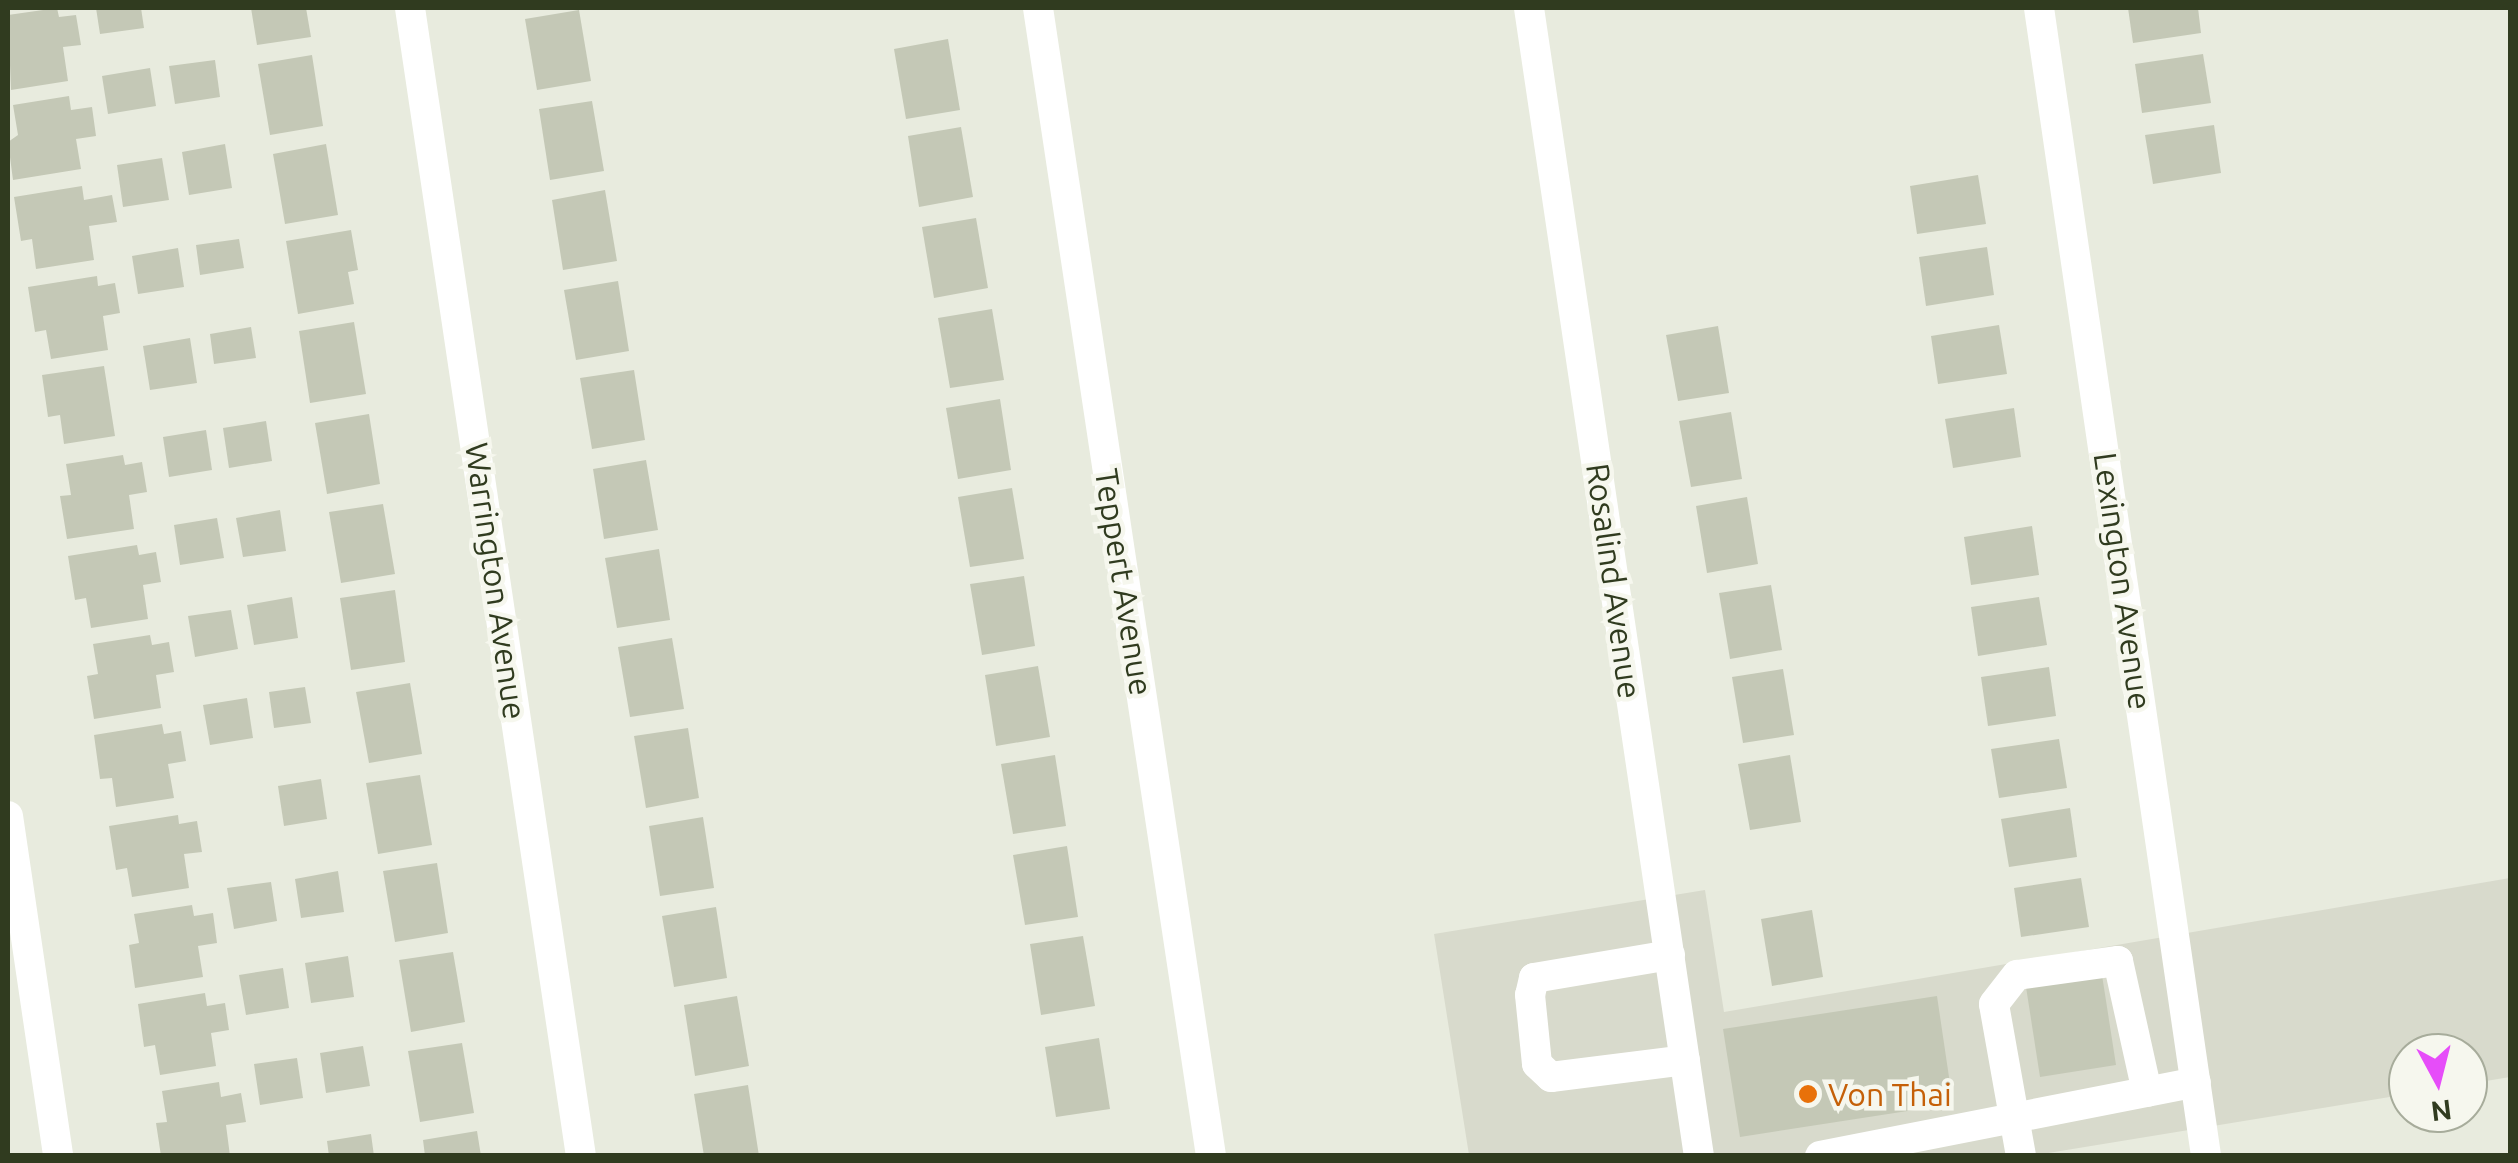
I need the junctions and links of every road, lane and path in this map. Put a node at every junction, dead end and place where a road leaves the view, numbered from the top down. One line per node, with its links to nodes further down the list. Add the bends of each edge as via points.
1 (410, 8): 12 (street, Warrington Avenue)
2 (1038, 8): 13 (street, Teppert Avenue)
3 (1529, 8): 6 (street, Rosalind Avenue)
4 (2038, 8): 8 (street, Lexington Avenue)
5 (8, 816): 11 (street)
6 (1670, 955): 7 (street, Rosalind Avenue); 7 (street, via 1534,978 1537,1064 1551,1077)
7 (1685, 1060): 14 (street, Rosalind Avenue)
8 (2196, 1082): 9 (street); 17 (street, Lexington Avenue)
9 (2147, 1092): 10 (street); 10 (street, via 2118,961 2016,975 1994,1004)
10 (2012, 1118): 15 (street); 16 (street)
11 (58, 1156)
12 (581, 1156)
13 (1212, 1156)
14 (1700, 1156)
15 (1820, 1156)
16 (2021, 1156)
17 (2206, 1156)

